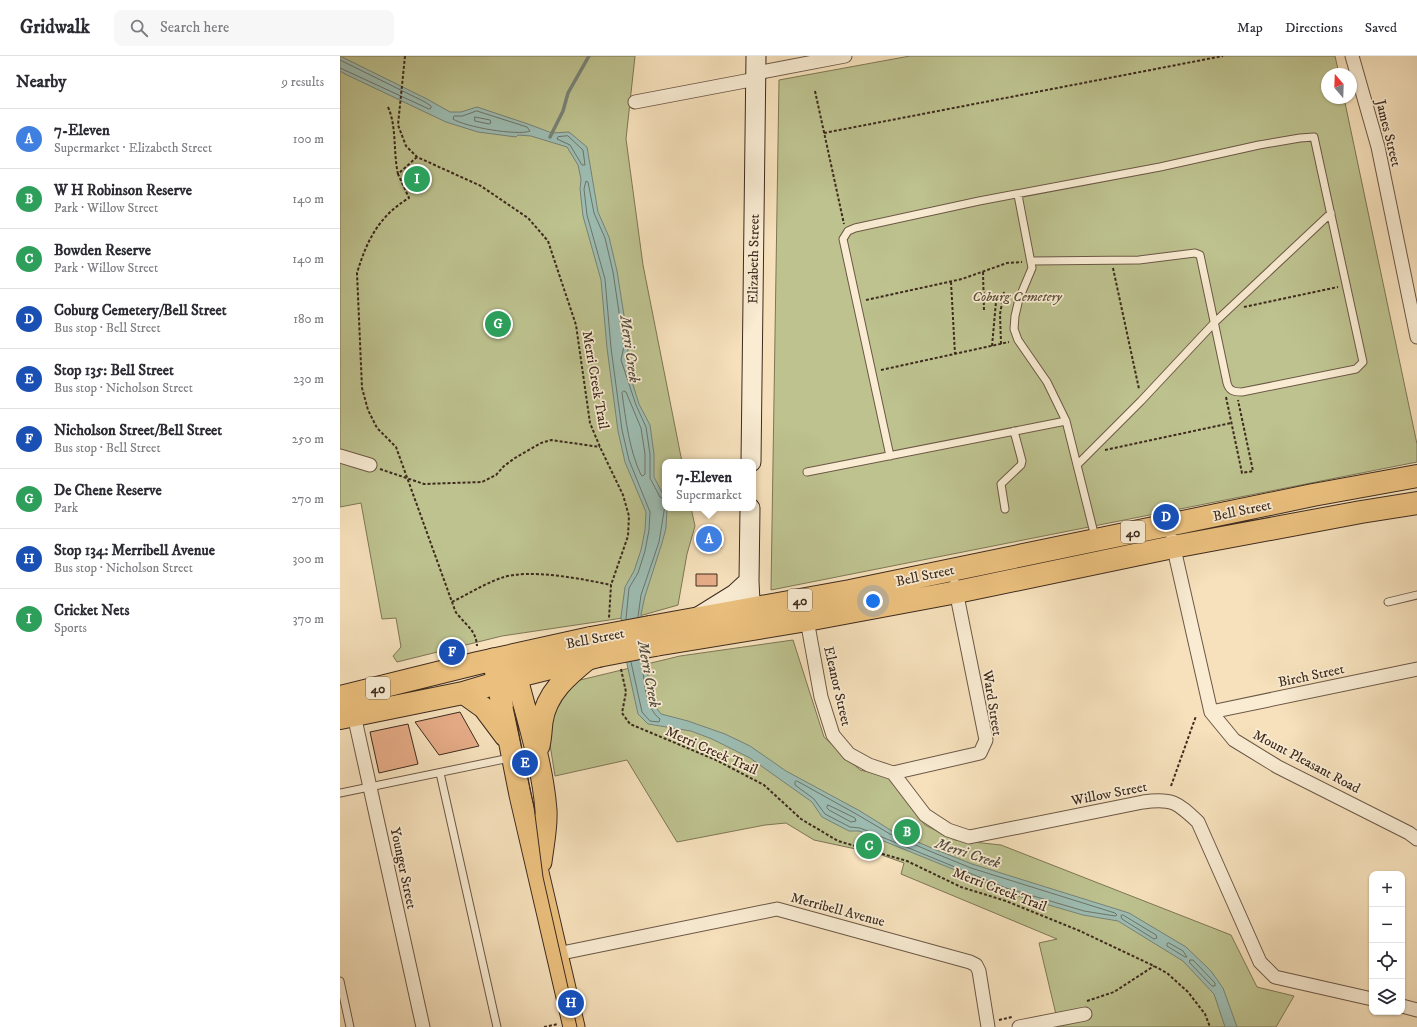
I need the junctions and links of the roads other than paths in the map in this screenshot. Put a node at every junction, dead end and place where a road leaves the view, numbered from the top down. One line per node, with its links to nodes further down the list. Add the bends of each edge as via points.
1 (845, 56): 3 (street)
2 (1352, 56): 9 (street, James Street, via 1378,147)
3 (756, 69): 4 (street); 14 (main road, Elizabeth Street)
4 (635, 102)
5 (1018, 195): 6 (lane, via 1259,145 1314,137); 7 (lane); 13 (lane, via 855,228 843,239)
6 (1331, 213): 8 (lane); 8 (lane, via 1363,359 1359,367 1233,390)
7 (1031, 261): 8 (lane, via 1139,260 1198,254 1201,257); 10 (lane, via 1031,273 1019,299 1014,329)
8 (1215, 322): 16 (lane)
9 (1417, 336)
10 (1066, 421): 11 (lane); 16 (lane)
11 (1014, 431): 13 (lane); 20 (lane, via 1022,461 1001,484)
12 (340, 456): 15 (street)
13 (890, 456): 17 (lane)
14 (751, 459)
15 (370, 465)
16 (1077, 465): 23 (lane)
17 (807, 472)
18 (1417, 476): 22 (highway, Bell Street / 40)
19 (1417, 504): 24 (highway, Bell Street / 40)
20 (1005, 509)
21 (750, 511): 26 (main road)
22 (1169, 525): 23 (highway, Bell Street / 40); 24 (street, Mount Pleasant Road)
23 (1095, 540): 25 (highway, Bell Street / 40)
24 (1173, 547): 27 (highway, Bell Street / 40); 42 (street, Mount Pleasant Road)
25 (952, 569): 27 (street, Ward Street); 31 (highway, Bell Street / 40)
26 (749, 581): 30 (main road, via 735,594); 31 (main road)
27 (957, 592): 32 (highway, Bell Street / 40); 47 (street, Ward Street, via 986,740 980,752)
28 (1417, 595): 29 (lane)
29 (1388, 602)
30 (696, 618): 31 (highway, Bell Street / 40); 33 (highway, Bell Street / 40)
31 (751, 619): 32 (highway, Bell Street / 40); 33 (highway, Bell Street / 40)
32 (807, 620): 47 (street, Eleanor Street, via 821,696 833,735 849,754 869,766)
33 (653, 636): 34 (highway, Bell Street / 40, bridge)
34 (593, 651): 35 (highway, Bell Street / 40); 38 (highway, Bell Street / 40); 45 (main road, via 551,696 545,709)
35 (494, 659): 37 (highway, Bell Street / 40); 38 (main road)
36 (1417, 669): 42 (street, Birch Street)
37 (416, 679): 40 (highway, Bell Street / 40); 41 (highway)
38 (507, 680): 39 (highway, Bell Street / 40); 44 (main road); 45 (main road)
39 (462, 693): 41 (highway, Bell Street / 40); 44 (main road, via 484,708)
40 (340, 697)
41 (423, 702): 43 (highway, Bell Street / 40)
42 (1211, 712): 50 (street, Mount Pleasant Road, via 1234,740 1272,763)
43 (347, 716): 48 (street, Younger Street)
44 (511, 750): 46 (lane); 51 (main road)
45 (536, 755): 51 (main road, via 546,811)
46 (440, 773): 48 (lane); 60 (lane)
47 (893, 773): 54 (street, Willow Street, via 925,815 948,830 969,837 1143,802 1162,800 1181,805 1198,822 1260,962 1275,977)
48 (370, 787): 49 (lane); 59 (street, Younger Street)
49 (340, 793)
50 (1414, 833)
51 (542, 883): 52 (main road)
52 (557, 954): 61 (main road); 62 (street, Merribell Avenue, via 777,909 976,965)
53 (340, 981): 58 (lane)
54 (1369, 999)
55 (1405, 1007): 57 (street)
56 (1085, 1008): 63 (street)
57 (1417, 1010)
58 (350, 1027)
59 (423, 1027)
60 (497, 1027)
61 (574, 1027)
62 (988, 1027)
63 (1019, 1027)

